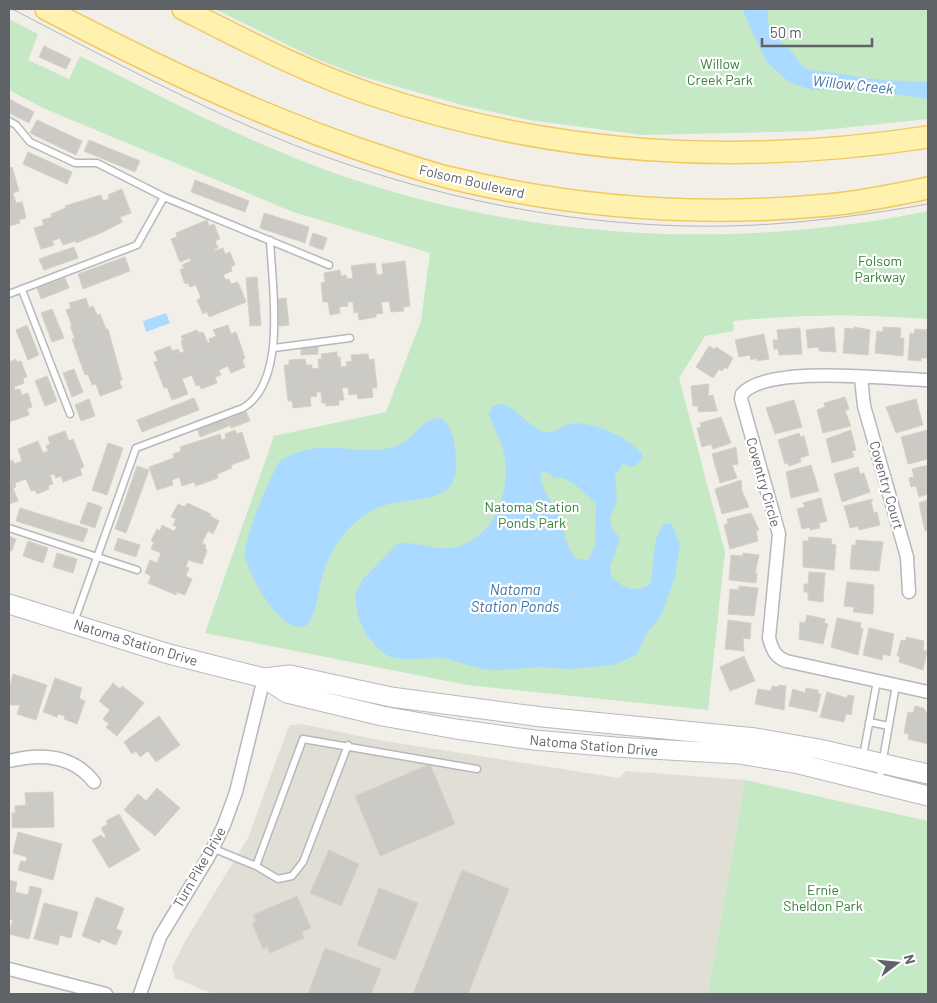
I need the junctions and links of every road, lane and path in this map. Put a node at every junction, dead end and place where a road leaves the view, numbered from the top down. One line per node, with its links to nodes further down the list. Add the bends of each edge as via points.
1 (46, 9): 5 (main road, Folsom Boulevard, via 268,115 326,138 450,178 604,205 689,210 762,210 830,205)
2 (183, 9): 4 (main road, via 306,69 369,94 516,133 588,144 690,153 818,151)
3 (9, 121): 6 (lane, via 30,142 75,163 97,163)
4 (928, 137)
5 (928, 188)
6 (164, 197): 7 (lane); 9 (lane, via 137,244)
7 (270, 240): 8 (lane); 12 (lane)
8 (330, 265)
9 (22, 290): 10 (lane); 15 (lane)
10 (9, 294)
11 (350, 338): 12 (lane)
12 (274, 348): 17 (lane, via 266,378 251,403 136,448)
13 (861, 378): 14 (street, Coventry Circle); 19 (street, Coventry Court, via 864,406 907,557); 23 (street, Coventry Circle, via 803,375 751,386 741,399 779,534 770,638 773,652 786,661)
14 (928, 380)
15 (70, 414)
16 (9, 528): 17 (lane)
17 (98, 557): 18 (lane); 21 (lane)
18 (137, 570)
19 (909, 592)
20 (9, 604): 21 (street, Natoma Station Drive)
21 (74, 623): 22 (street, Natoma Station Drive, via 169,654)
22 (264, 678): 30 (street, Natoma Station Drive, via 290,675 391,698 756,738); 34 (street, Natoma Station Drive, via 296,696 456,729 534,740 739,754); 37 (street, Turn Pike Drive, via 236,792)
23 (877, 681): 24 (street, Coventry Circle); 26 (lane)
24 (896, 685): 25 (street, Coventry Circle); 27 (lane)
25 (928, 692)
26 (869, 722): 27 (lane); 30 (lane)
27 (889, 726): 32 (lane)
28 (348, 745): 31 (lane); 38 (lane, via 303,739); 38 (lane, via 303,862 292,876 278,879)
29 (9, 760): 35 (street, via 60,758 81,768)
30 (862, 760): 32 (street, Natoma Station Drive); 34 (lane)
31 (477, 769)
32 (880, 774): 33 (street, Natoma Station Drive); 34 (street, Natoma Station Drive); 36 (street, Natoma Station Drive)
33 (928, 774)
34 (858, 778)
35 (94, 782)
36 (928, 796)
37 (212, 848): 38 (lane); 41 (street, Turn Pike Drive, via 164,930)
38 (256, 866)
39 (9, 969): 40 (street)
40 (106, 994)
41 (140, 994)

